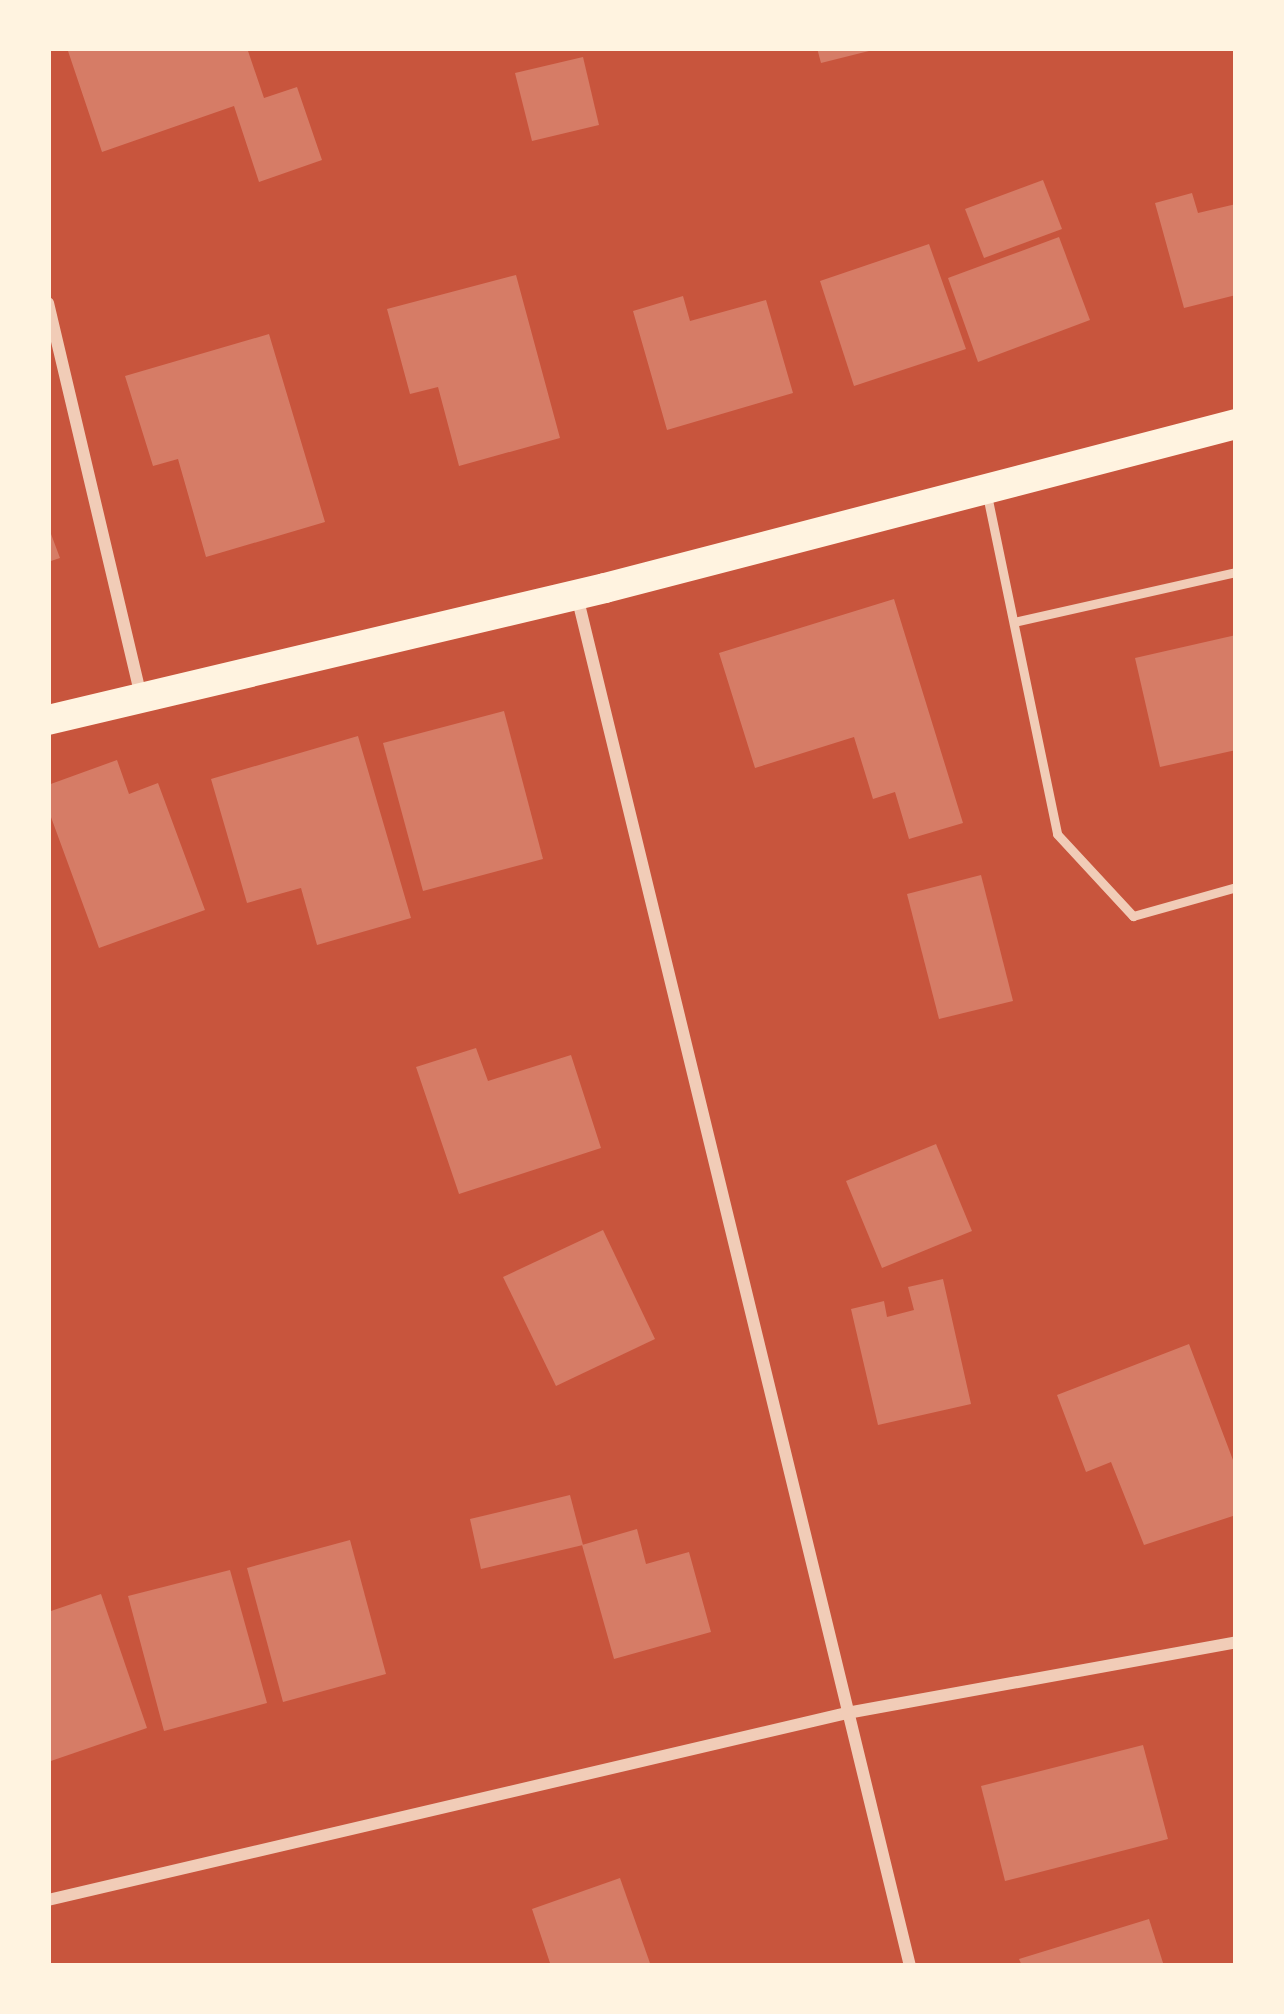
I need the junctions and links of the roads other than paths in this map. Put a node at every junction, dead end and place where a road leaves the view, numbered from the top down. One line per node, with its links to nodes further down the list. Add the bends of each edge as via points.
1 (48, 304): 7 (street)
2 (1236, 424): 3 (main road)
3 (985, 489): 5 (main road); 6 (lane)
4 (1236, 572): 6 (lane)
5 (577, 595): 7 (main road); 11 (street)
6 (1013, 622): 9 (lane, via 1057,834 1133,916)
7 (142, 698): 8 (main road)
8 (48, 720)
9 (1236, 887)
10 (1236, 1642): 11 (street)
11 (848, 1713): 12 (street); 13 (street)
12 (48, 1900)
13 (910, 1966)

